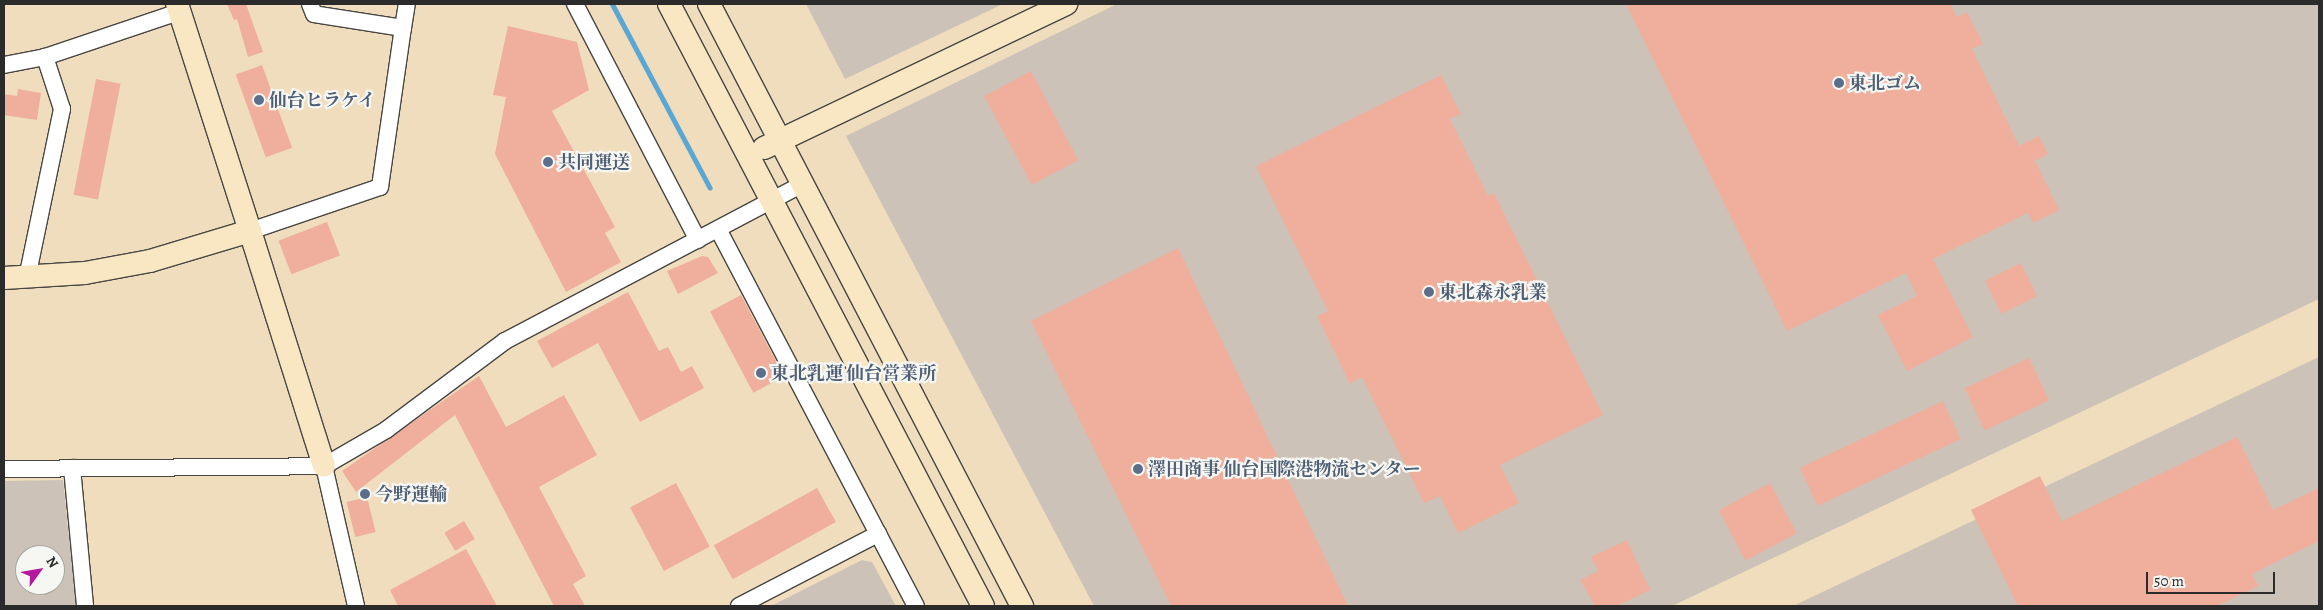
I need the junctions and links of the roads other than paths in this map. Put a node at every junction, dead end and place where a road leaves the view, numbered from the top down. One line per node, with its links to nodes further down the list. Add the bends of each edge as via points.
1 (310, 4): 8 (street, via 314,14)
2 (407, 4): 8 (street)
3 (575, 4): 17 (street)
4 (669, 4): 12 (street)
5 (709, 4): 11 (street)
6 (1066, 4): 11 (street)
7 (178, 8): 9 (street); 16 (street)
8 (404, 28): 16 (street, via 380,186)
9 (45, 57): 10 (street); 19 (street, via 62,109)
10 (4, 65)
11 (778, 141): 12 (street); 13 (street)
12 (750, 155): 14 (street)
13 (801, 185): 14 (street); 29 (street)
14 (772, 200): 15 (street); 28 (street)
15 (718, 229): 17 (street); 23 (street)
16 (250, 231): 19 (street, via 150,261 85,273); 20 (street)
17 (698, 240): 20 (street, via 505,341 386,430)
18 (4, 278): 19 (street)
19 (27, 278)
20 (324, 466): 22 (street); 25 (street)
21 (4, 468): 22 (street)
22 (72, 468): 24 (street)
23 (878, 534): 26 (street); 27 (street)
24 (85, 606)
25 (356, 606)
26 (738, 606)
27 (916, 606)
28 (983, 606)
29 (1022, 606)

